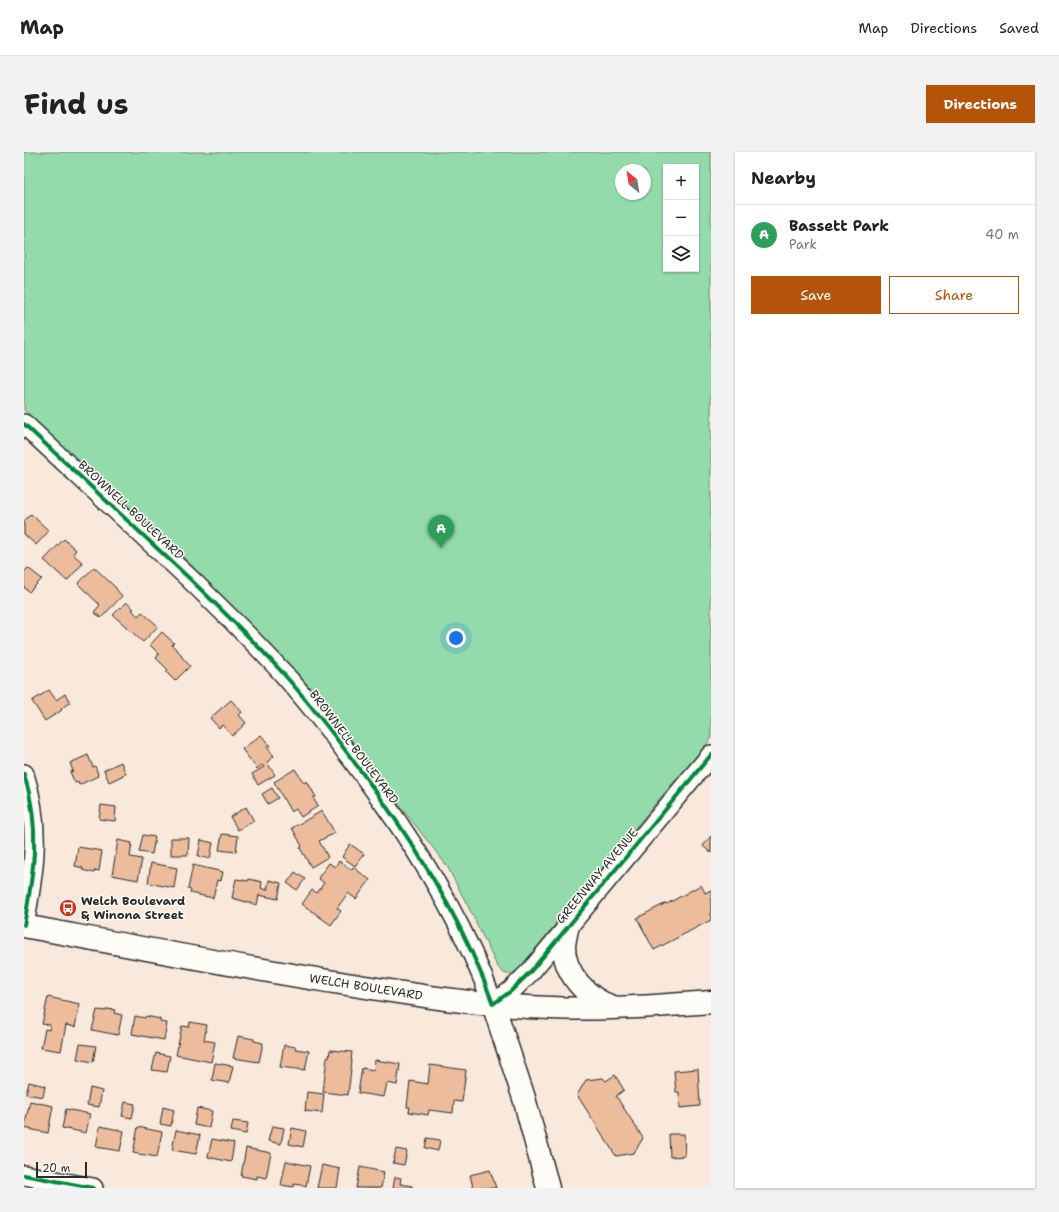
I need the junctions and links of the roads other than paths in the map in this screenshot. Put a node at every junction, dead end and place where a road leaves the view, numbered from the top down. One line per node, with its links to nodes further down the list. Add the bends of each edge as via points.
1 (24, 424): 7 (street, BROWNELL BOULEVARD, via 229,616 322,719 389,809 426,865 464,937)
2 (711, 755): 5 (street, GREENWAY AVENUE)
3 (24, 774): 4 (street, via 31,798 35,834 33,874)
4 (24, 925): 7 (main road, WELCH BOULEVARD, via 270,972 434,998)
5 (568, 926): 7 (street, GREENWAY AVENUE, via 521,982); 8 (main road, via 564,944 570,969 590,994 602,1003)
6 (711, 1002): 8 (main road, WELCH BOULEVARD)
7 (493, 1004): 8 (main road, WELCH BOULEVARD, via 552,1008); 11 (main road, via 524,1098)
8 (616, 1008)
9 (24, 1175): 10 (street)
10 (93, 1188)
11 (548, 1188)

